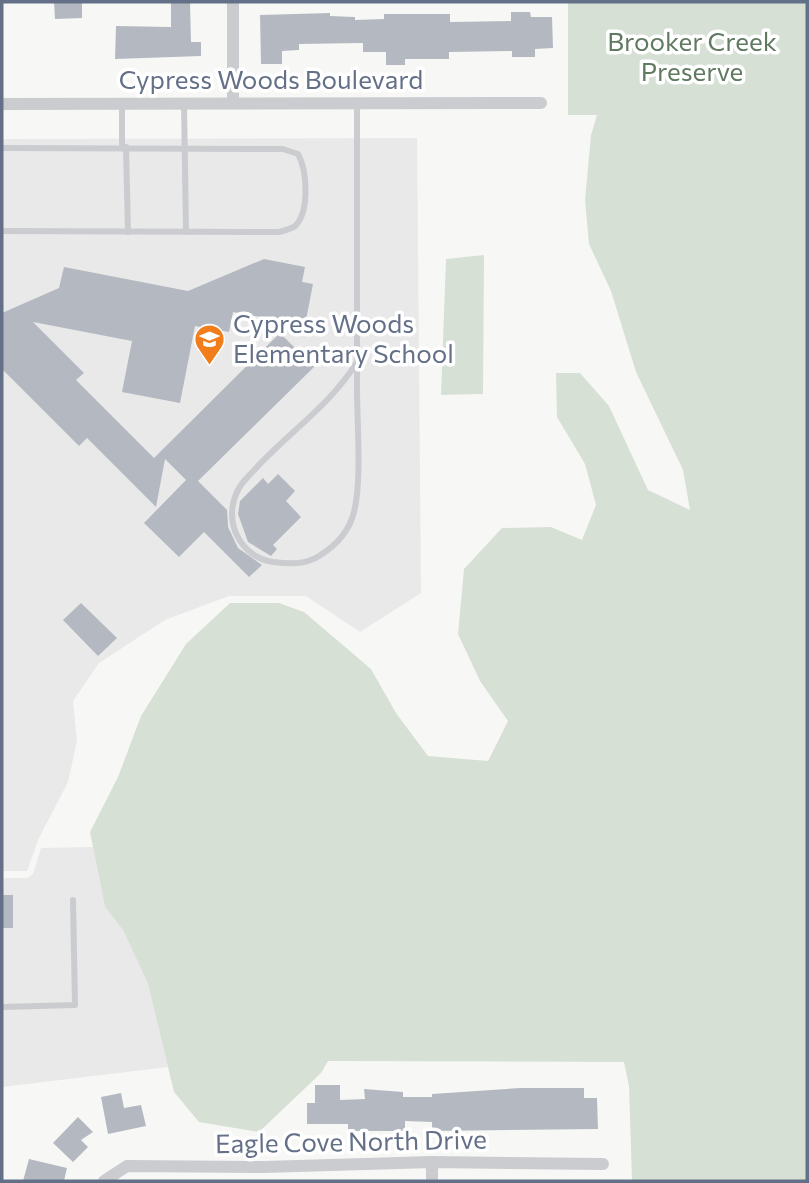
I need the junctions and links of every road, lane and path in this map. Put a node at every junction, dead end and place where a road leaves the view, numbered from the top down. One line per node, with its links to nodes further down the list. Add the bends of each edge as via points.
1 (233, 2): 4 (street)
2 (122, 103): 3 (street, Cypress Woods Boulevard); 7 (street, Cypress Woods Boulevard); 9 (lane)
3 (184, 103): 4 (street, Cypress Woods Boulevard); 8 (lane)
4 (233, 103): 5 (street, Cypress Woods Boulevard)
5 (356, 103): 6 (street, Cypress Woods Boulevard); 14 (lane)
6 (541, 103)
7 (2, 104)
8 (185, 146): 9 (lane); 13 (lane); 13 (lane, via 283,149 298,154 303,163 303,213 294,226 279,232)
9 (124, 147): 10 (lane); 12 (lane)
10 (2, 148)
11 (2, 231): 12 (lane)
12 (128, 232): 13 (lane)
13 (186, 232)
14 (356, 362): 14 (lane, via 355,510 347,532 316,558 293,565 266,561 245,550 234,533 238,489 343,384)
15 (73, 900): 16 (lane, via 75,1005)
16 (2, 1007)
17 (432, 1162): 18 (street, Eagle Cove North Drive); 19 (street, Eagle Cove North Drive); 22 (street)
18 (603, 1164)
19 (264, 1167): 20 (street, Eagle Cove North Drive, via 127,1166); 21 (street)
20 (104, 1181)
21 (265, 1181)
22 (432, 1181)

